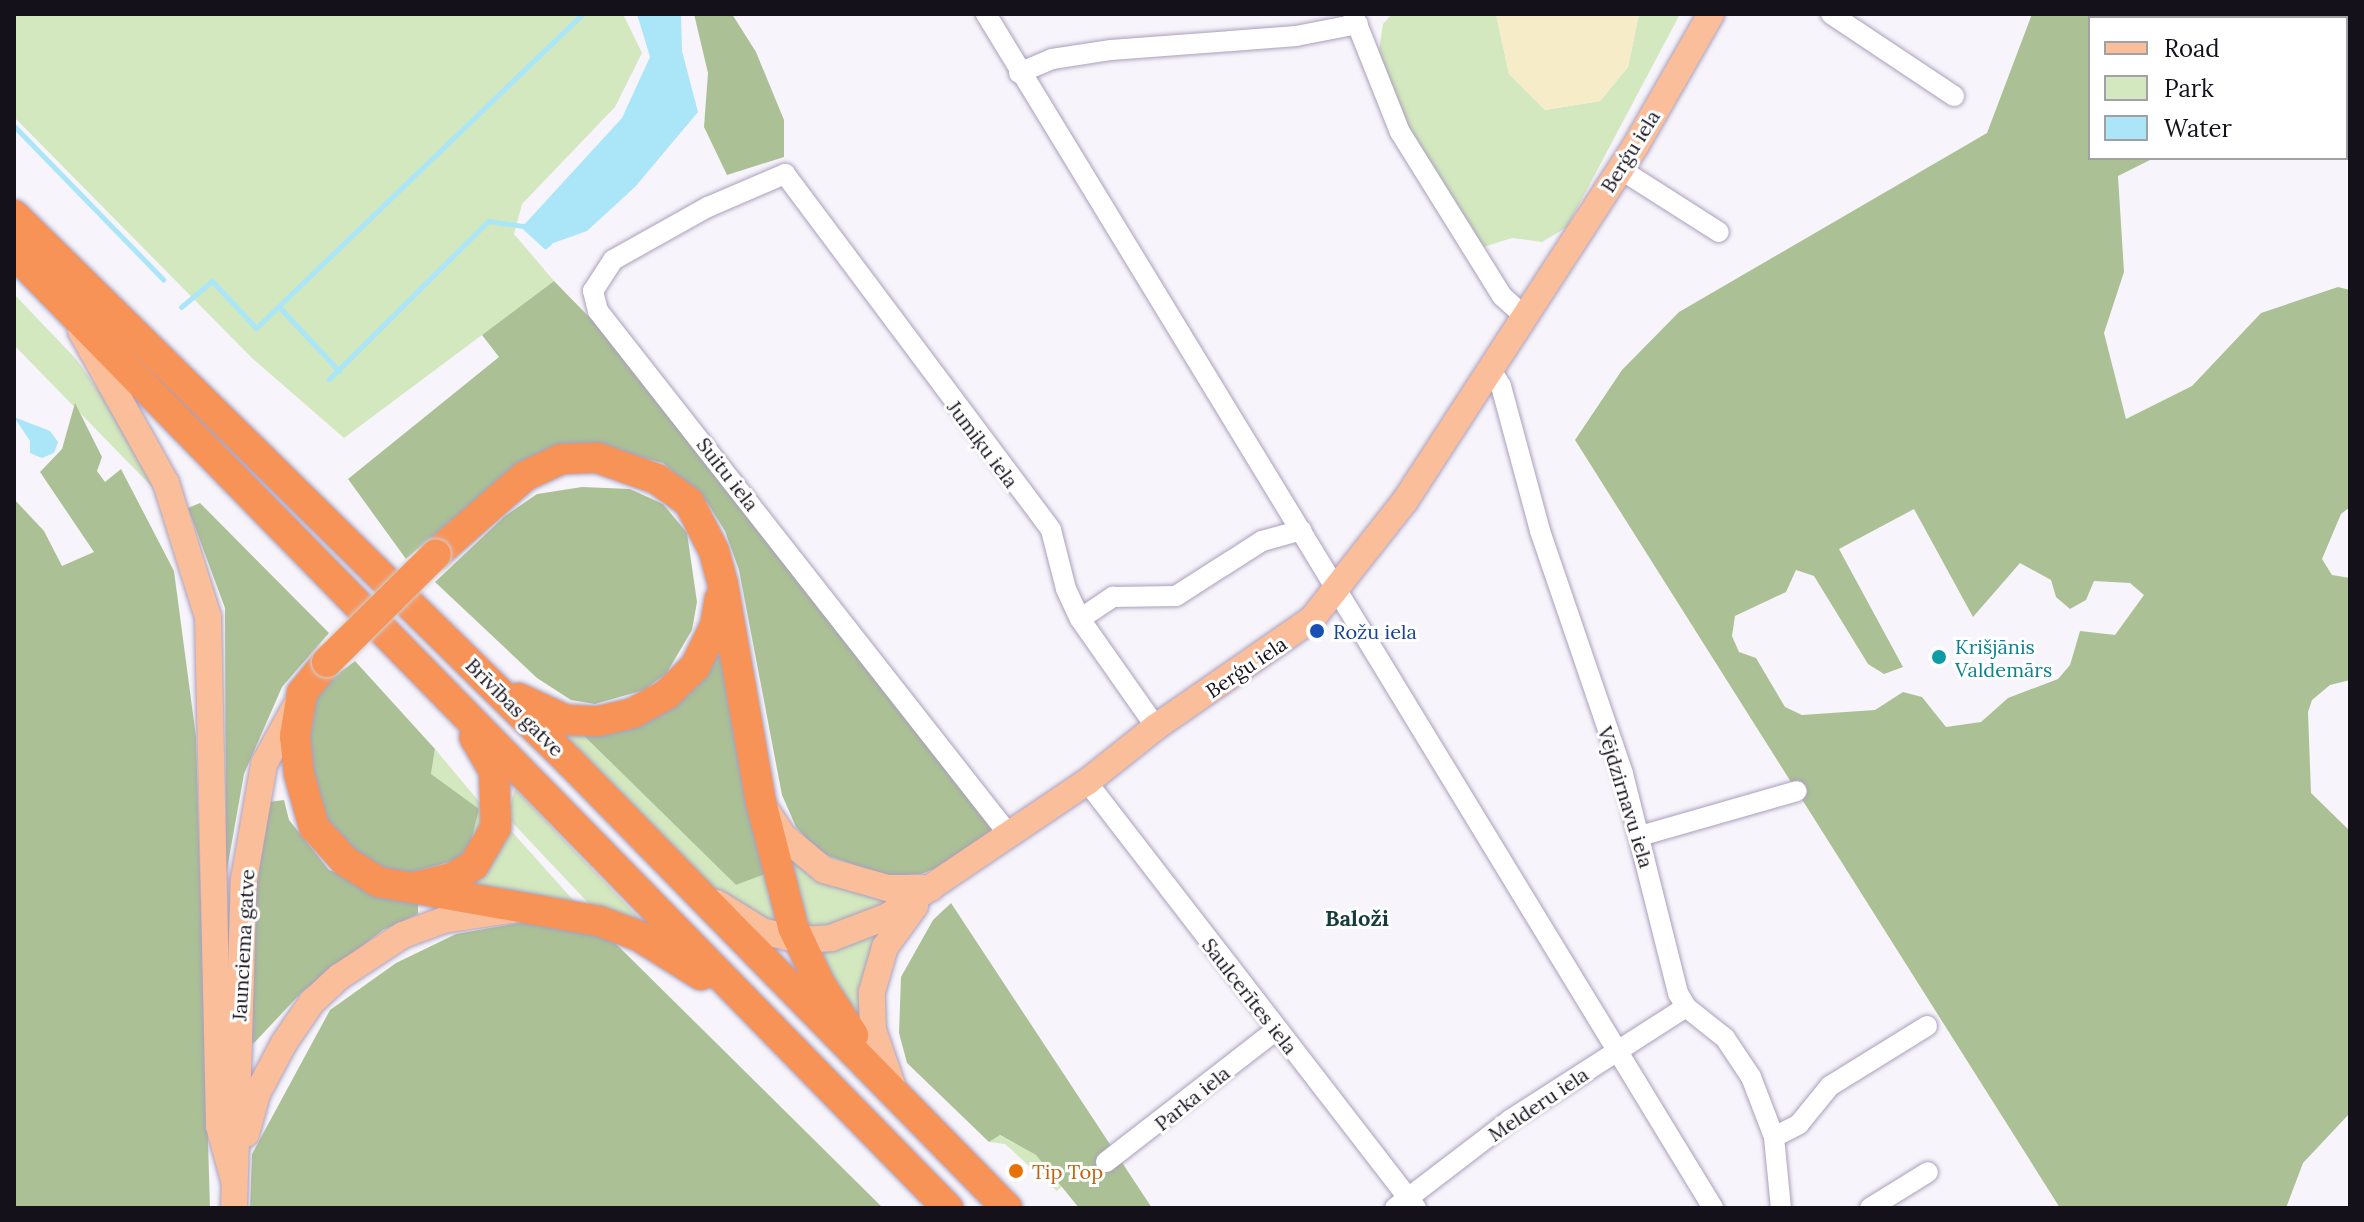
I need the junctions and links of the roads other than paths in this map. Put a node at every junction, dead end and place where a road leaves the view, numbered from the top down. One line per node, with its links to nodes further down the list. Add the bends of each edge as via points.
1 (986, 14): 5 (street)
2 (1711, 14): 7 (main road, Berģu iela)
3 (1831, 14): 6 (street)
4 (1356, 19): 5 (street, via 1296,36 1111,50); 13 (street, via 1400,132 1502,296)
5 (1016, 68): 15 (street)
6 (1954, 96)
7 (1620, 169): 10 (street); 13 (main road, Berģu iela)
8 (785, 174): 19 (street, Jumiķu iela, via 1051,530 1066,589); 26 (street, Suitu iela, via 708,207 613,260 593,291 598,311)
9 (14, 215): 18 (highway, Brīvības gatve)
10 (1719, 232)
11 (14, 253): 12 (highway, Brīvības gatve)
12 (63, 300): 21 (highway, Brīvības gatve); 42 (main road, via 166,483 208,617 219,1126)
13 (1524, 316): 14 (main road, Berģu iela)
14 (1490, 368): 17 (main road, Berģu iela, via 1405,501); 27 (street, Vējdzirnavu iela, via 1501,386 1540,531)
15 (1302, 530): 17 (street); 19 (street, via 1262,541 1176,596 1113,597)
16 (723, 585): 18 (highway, via 715,626 695,667 667,694 633,713 599,721 566,720 534,708 445,627); 20 (highway, bridge, via 714,551 689,502 657,479 598,458 561,459 525,476 436,554); 25 (highway)
17 (1340, 590): 22 (main road, Berģu iela, via 1280,645); 37 (street)
18 (420, 613): 28 (highway, Brīvības gatve)
19 (1080, 619): 22 (street, Jumiķu iela)
20 (302, 693): 29 (highway, via 295,736 314,827 345,861 379,882); 42 (main road, Jaunciema gatve, via 264,764 253,813 244,880)
21 (457, 706): 29 (highway, via 494,771 496,827 474,865 436,883); 36 (highway, Brīvības gatve)
22 (1156, 727): 23 (main road, Berģu iela)
23 (1087, 782): 26 (main road, Berģu iela); 35 (street, Saulcerītes iela)
24 (1797, 791): 27 (street)
25 (761, 802): 30 (main road, via 783,836 824,870 887,888); 32 (highway)
26 (1010, 836): 30 (main road, Berģu iela)
27 (1640, 836): 33 (street, Vējdzirnavu iela, via 1666,950)
28 (681, 880): 32 (main road, Berģu iela, via 762,931); 38 (highway, Brīvības gatve)
29 (405, 887): 31 (highway)
30 (931, 888): 32 (main road, Berģu iela, via 855,931); 38 (main road, via 896,929 875,971 873,1030)
31 (523, 909): 36 (highway, via 599,921 649,941 682,959 761,1032); 42 (main road, via 444,920 403,935 330,985 284,1043 257,1094)
32 (798, 940): 38 (highway, via 843,1024)
33 (1686, 1007): 37 (street, Melderu iela); 39 (street, via 1725,1038 1751,1077)
34 (1927, 1026): 39 (street, via 1830,1086 1799,1124)
35 (1276, 1030): 40 (street, Parka iela); 43 (street, Saulcerītes iela)
36 (797, 1052): 45 (highway, Brīvības gatve)
37 (1616, 1052): 43 (street, Melderu iela, via 1510,1120); 47 (street)
38 (891, 1085): 46 (highway, Brīvības gatve)
39 (1774, 1137): 48 (street)
40 (1106, 1162)
41 (1928, 1172): 49 (street)
42 (234, 1180): 44 (main road, Jaunciema gatve)
43 (1406, 1205)
44 (234, 1208)
45 (948, 1208)
46 (1007, 1208)
47 (1713, 1208)
48 (1781, 1208)
49 (1870, 1208)

